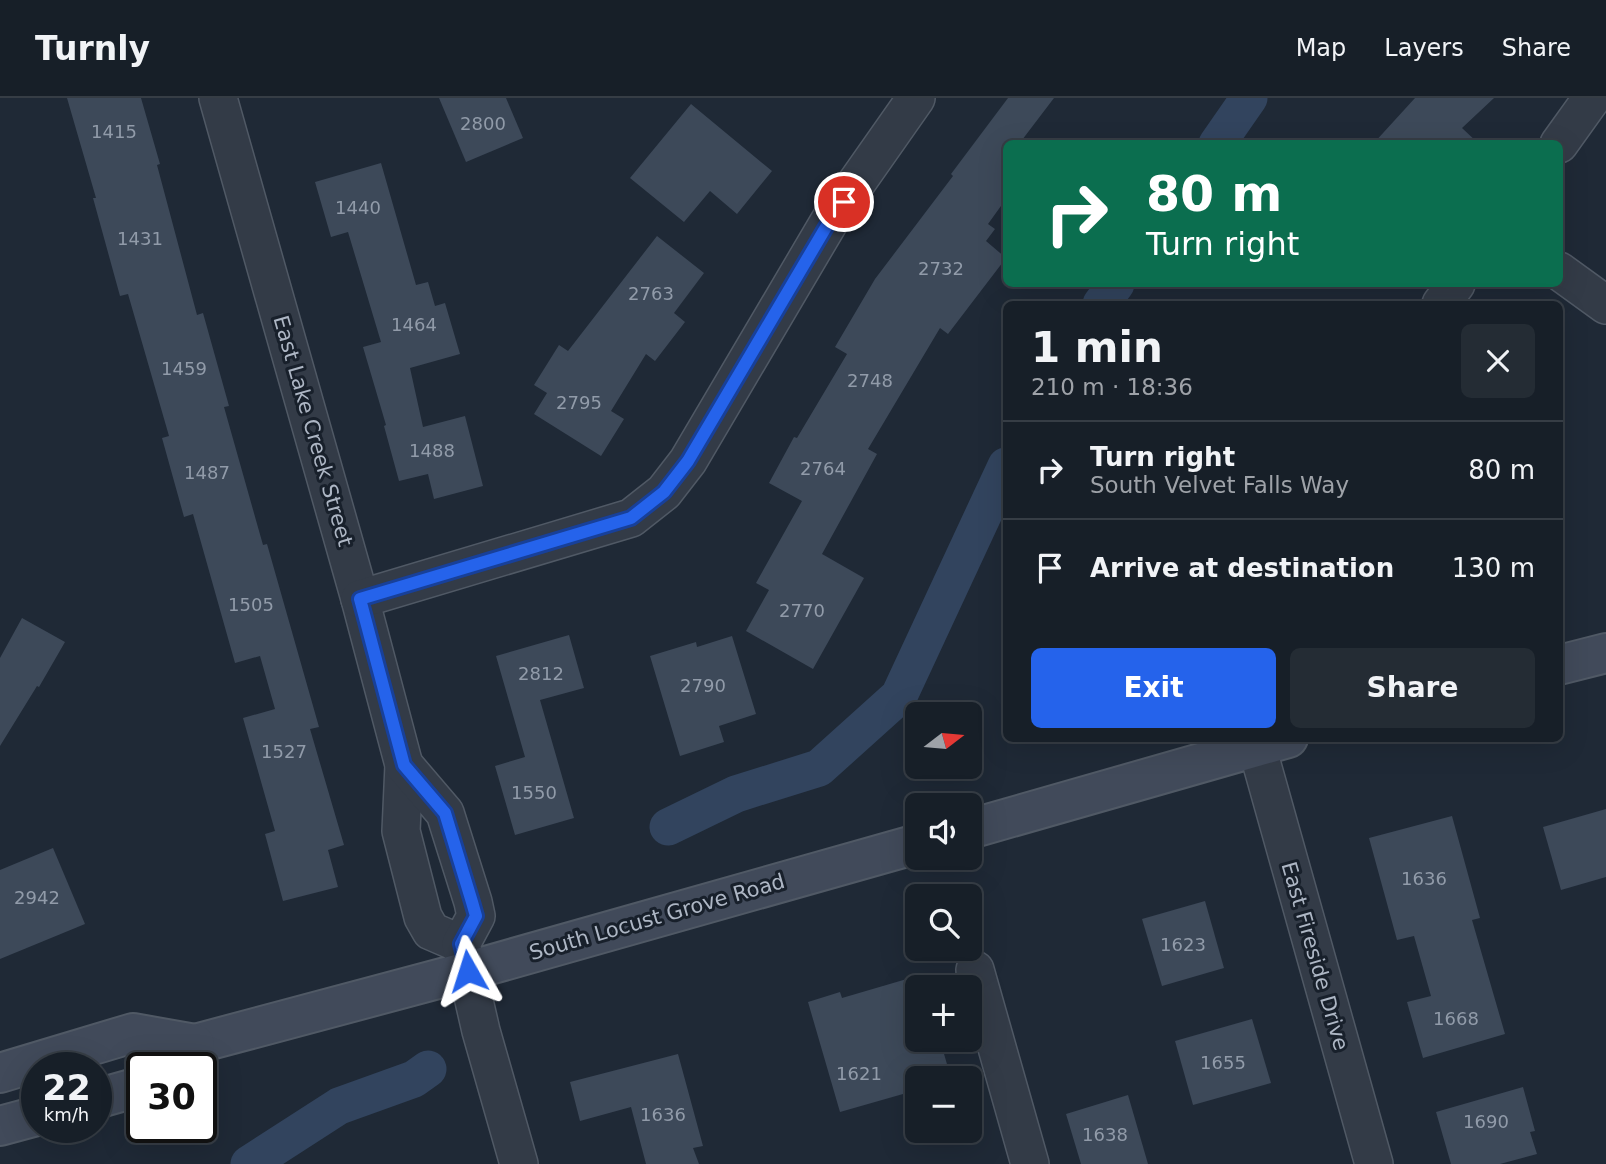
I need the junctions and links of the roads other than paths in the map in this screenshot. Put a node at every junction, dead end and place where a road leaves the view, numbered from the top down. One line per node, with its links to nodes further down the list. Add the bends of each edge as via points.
1 (218, 98): 7 (street, East Lake Creek Street)
2 (916, 98): 7 (street, via 829,222 688,461 664,492 631,518)
3 (1592, 98): 4 (street)
4 (1562, 140)
5 (1563, 274): 6 (street)
6 (1606, 305)
7 (360, 599): 11 (street, East Lake Creek Street)
8 (1606, 653): 9 (main road)
9 (1563, 665)
10 (1273, 743): 12 (main road); 23 (street, East Fireside Drive)
11 (404, 765): 14 (street, East Lake Creek Street, via 445,813 476,916); 14 (street, East Lake Creek Street, via 401,831 423,917 431,931)
12 (982, 826)
13 (905, 847): 14 (main road, South Locust Grove Road)
14 (465, 957): 17 (main road, South Locust Grove Road); 21 (street)
15 (975, 970): 22 (street)
16 (173, 1052): 18 (main road, South Locust Grove Road, via 133,1033)
17 (192, 1052)
18 (0, 1073)
19 (21, 1120): 20 (main road)
20 (0, 1126)
21 (519, 1164)
22 (1030, 1164)
23 (1374, 1164)

